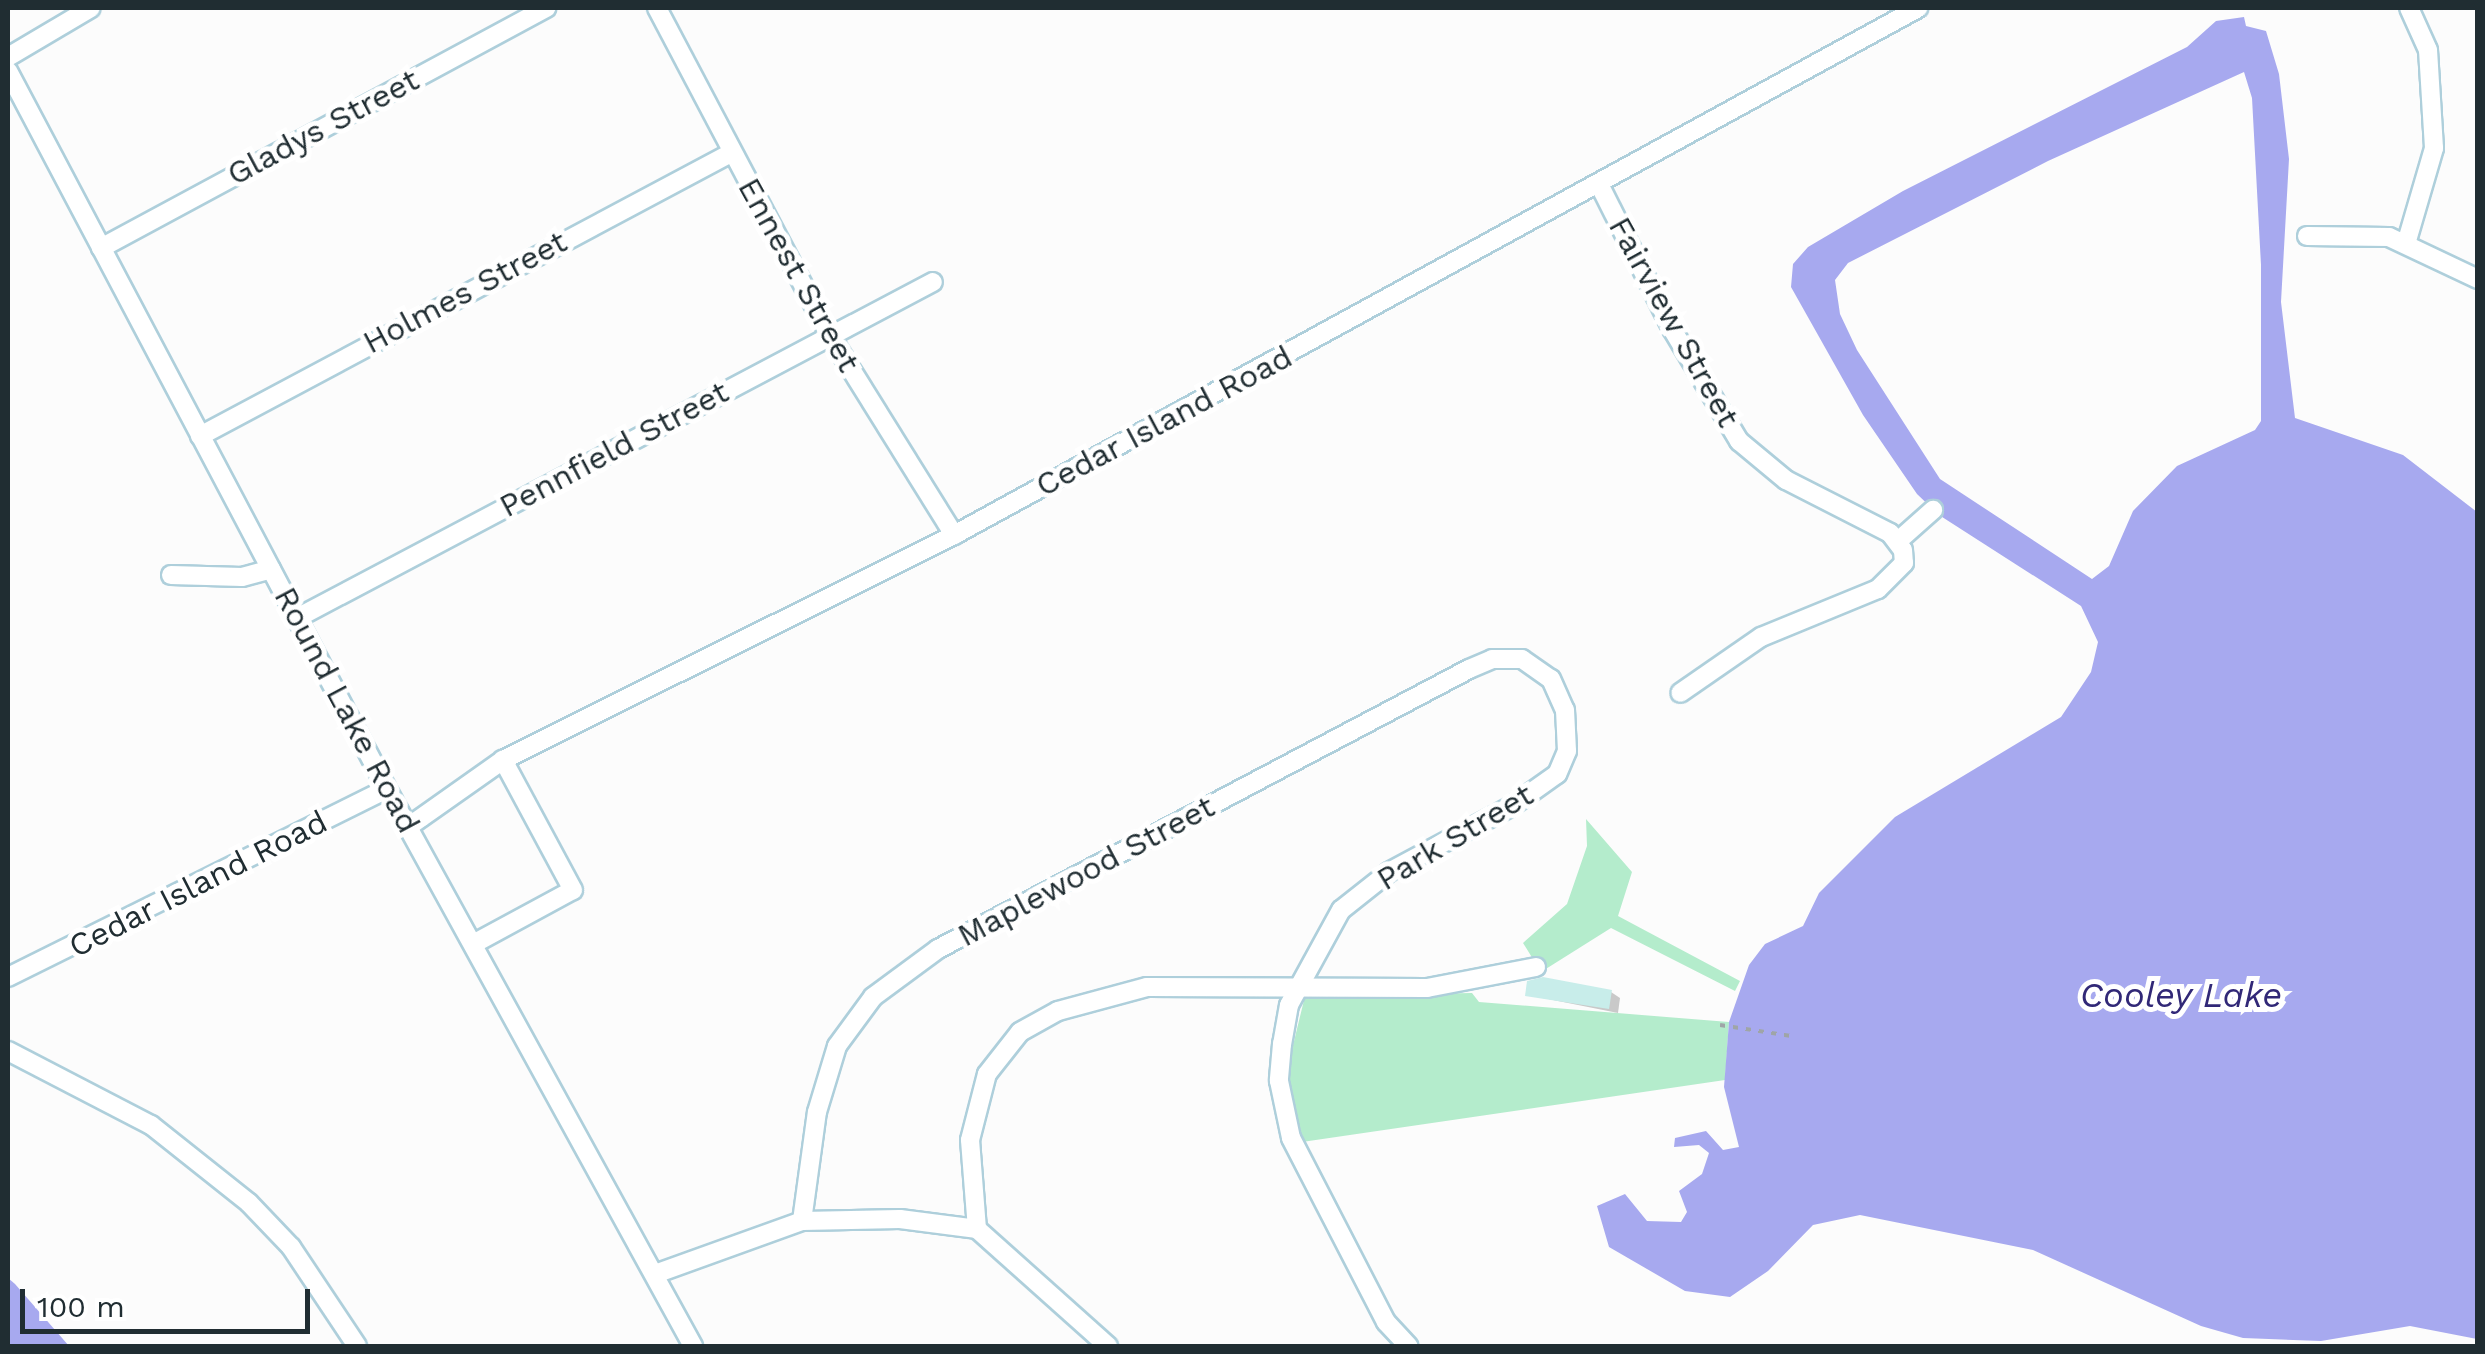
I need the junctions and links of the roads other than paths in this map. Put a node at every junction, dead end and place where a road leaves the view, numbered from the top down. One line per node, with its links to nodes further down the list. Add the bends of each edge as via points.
1 (92, 8): 6 (street)
2 (546, 8): 12 (street, Gladys Street)
3 (656, 8): 8 (street, Ennest Street)
4 (1918, 8): 9 (street, Cedar Island Road)
5 (2410, 8): 11 (street, via 2428,50 2434,148)
6 (8, 56)
7 (8, 70): 12 (street, Round Lake Road)
8 (731, 153): 15 (street, Ennest Street); 16 (street, Holmes Street)
9 (1600, 184): 18 (street, Cedar Island Road); 19 (street, Fairview Street, via 1672,329 1739,441 1786,480)
10 (2307, 236): 11 (street, via 2389,236)
11 (2406, 244): 13 (street)
12 (102, 248): 16 (street, Round Lake Road)
13 (2478, 280)
14 (932, 282): 15 (street, Pennfield Street)
15 (829, 334): 18 (street, Ennest Street); 22 (street, Pennfield Street)
16 (200, 436): 20 (street, Round Lake Road)
17 (1933, 510): 19 (street)
18 (954, 535): 25 (street, Cedar Island Road)
19 (1901, 546): 24 (street, via 1904,563 1878,589 1762,637)
20 (271, 569): 21 (street, via 242,577); 22 (street, Round Lake Road)
21 (171, 575)
22 (297, 618): 26 (street, Round Lake Road)
23 (1522, 659): 31 (street, Park Street, via 1551,680 1565,710 1567,751 1557,774 1512,806 1388,872 1341,910); 33 (street, Maplewood Street, via 1492,659 1469,668 938,950 874,997 838,1046 817,1112)
24 (1680, 694)
25 (503, 760): 27 (street, Cedar Island Road); 28 (street, via 573,890)
26 (388, 789): 27 (street, Round Lake Road); 30 (street, Cedar Island Road)
27 (408, 827): 28 (street, Round Lake Road)
28 (475, 943): 35 (street, Round Lake Road)
29 (1536, 967): 31 (street, via 1466,985)
30 (8, 978)
31 (1297, 990): 34 (street, via 1146,987 1058,1011 1020,1032 986,1074 970,1140); 41 (street, Park Street, via 1279,1081 1291,1138 1386,1322)
32 (8, 1050): 37 (street, via 151,1125 249,1203 291,1248)
33 (802, 1221): 34 (street, via 900,1220); 35 (street)
34 (976, 1229): 36 (street)
35 (655, 1274): 38 (street, Round Lake Road)
36 (1092, 1330): 39 (street); 40 (street)
37 (357, 1346)
38 (692, 1346)
39 (1078, 1346)
40 (1108, 1346)
41 (1408, 1346)

